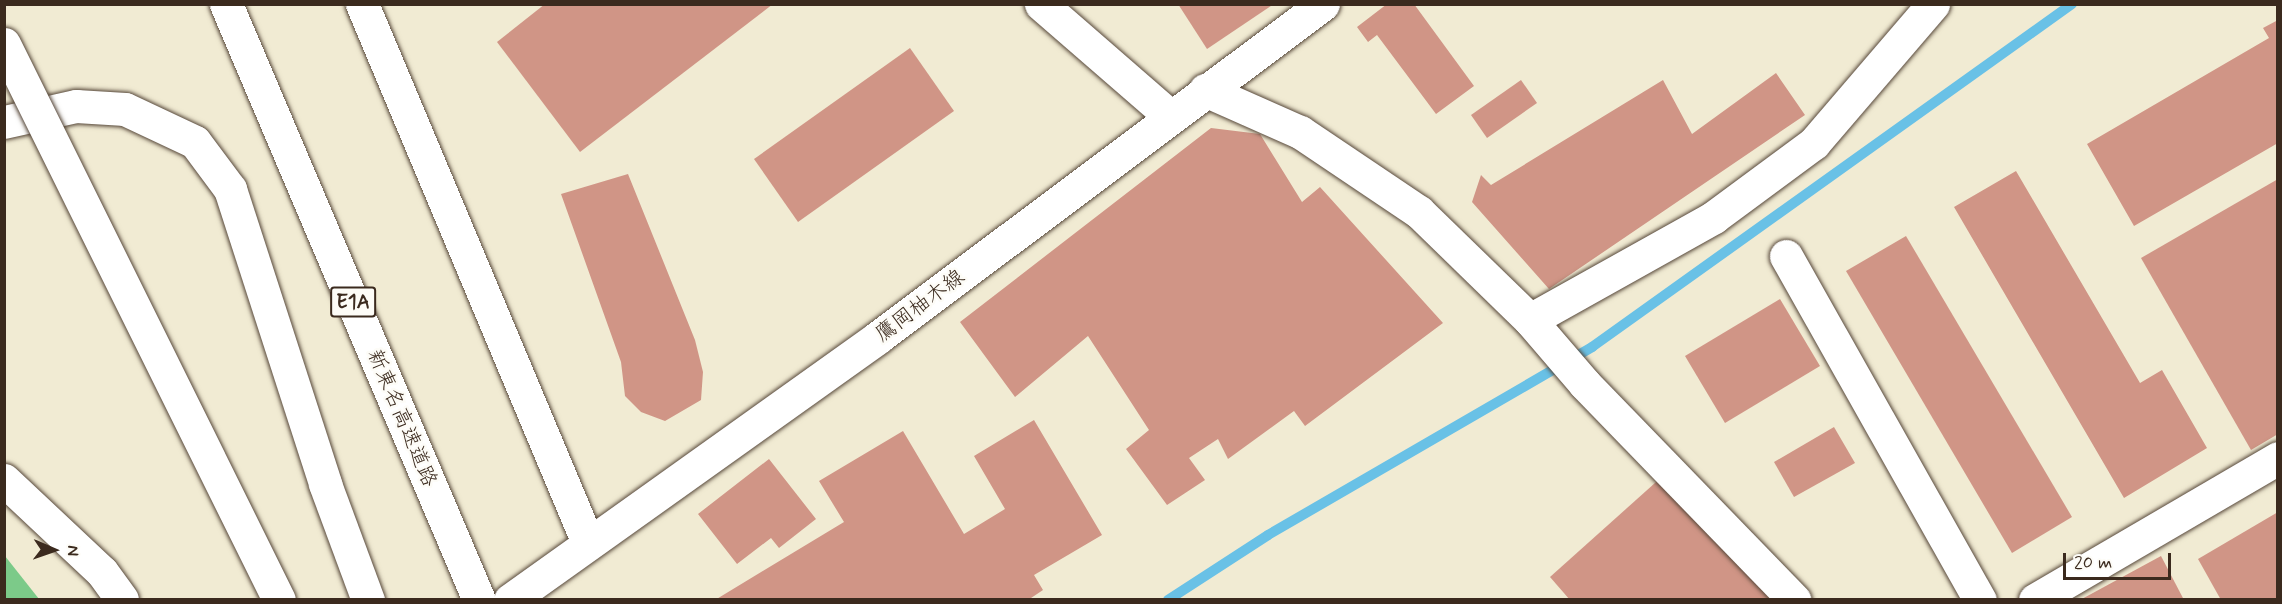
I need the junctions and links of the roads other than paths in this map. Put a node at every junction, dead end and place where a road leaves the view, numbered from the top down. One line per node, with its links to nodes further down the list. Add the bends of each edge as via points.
1 (226, 4): 18 (main road, 新東名高速道路 / E1A)
2 (362, 4): 14 (main road)
3 (1041, 4): 8 (main road)
4 (1323, 4): 7 (main road, 鷹岡柚木線)
5 (1933, 4): 11 (main road, via 1814,143 1714,217)
6 (4, 44): 16 (main road, bridge)
7 (1205, 90): 8 (main road, 鷹岡柚木線); 11 (main road, via 1300,132 1419,212)
8 (1171, 117): 14 (main road, 鷹岡柚木線, via 867,345)
9 (4, 122): 17 (main road, via 76,106 124,109 195,142 230,189 325,484)
10 (1786, 256): 21 (main road)
11 (1539, 330): 20 (main road, via 1585,384)
12 (2277, 459): 22 (main road)
13 (4, 480): 15 (main road, via 102,572)
14 (588, 543): 19 (main road, 鷹岡柚木線)
15 (122, 600)
16 (279, 600)
17 (368, 600)
18 (479, 600)
19 (510, 600)
20 (1794, 600)
21 (1980, 600)
22 (2035, 600)

